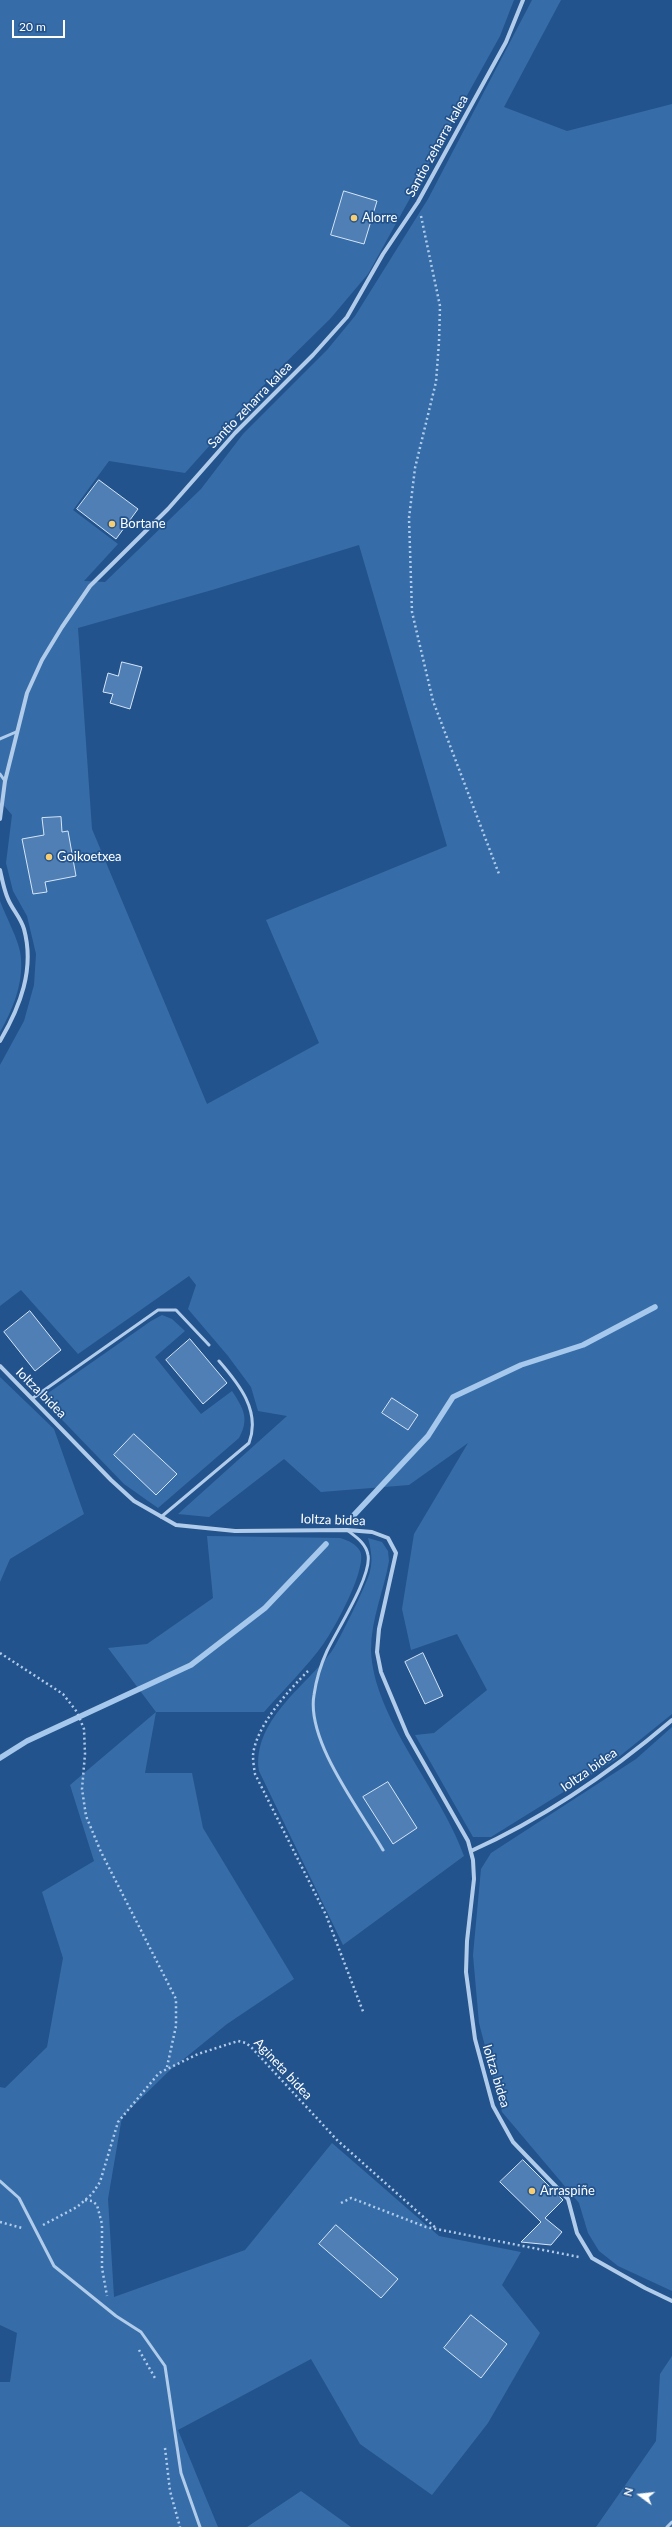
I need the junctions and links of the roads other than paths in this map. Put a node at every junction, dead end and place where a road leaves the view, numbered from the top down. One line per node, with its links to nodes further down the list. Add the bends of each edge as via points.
1 (523, 0): 2 (street, Santio zeharra kalea, via 506,42 418,202 383,254 347,317 313,355 234,432 168,509 90,586 42,660 27,693)
2 (16, 732): 3 (lane); 5 (street, Santio zeharra kalea)
3 (0, 738)
4 (0, 774): 5 (lane)
5 (5, 781): 6 (street, Santio zeharra kalea)
6 (0, 819)
7 (0, 870): 8 (street, via 8,898 24,928 29,960 24,989 13,1018)
8 (0, 1041)
9 (208, 1345): 12 (lane, via 176,1310 158,1310)
10 (219, 1361): 13 (lane, via 244,1394 252,1411 254,1430 249,1442)
11 (0, 1366): 12 (street, Ioltza bidea)
12 (33, 1398): 13 (street, Ioltza bidea, via 111,1480 134,1501)
13 (160, 1518): 14 (street, Ioltza bidea, via 176,1525 235,1531)
14 (347, 1530): 16 (lane, via 362,1541 368,1554 368,1570 326,1653 314,1695 313,1720 322,1748); 17 (street, Ioltza bidea, via 372,1532 388,1538 396,1553 379,1629 377,1652 381,1672 407,1734 468,1841)
15 (672, 1720): 17 (street, Ioltza bidea, via 620,1762 562,1801 502,1836)
16 (383, 1850)
17 (470, 1850): 19 (street, Ioltza bidea, via 474,1879 466,1941 466,1972 475,2039 493,2106 513,2142 568,2199 577,2233 592,2258)
18 (0, 2181): 21 (lane, via 19,2198 54,2266 116,2316 141,2332 165,2366 181,2473)
19 (672, 2301)
20 (672, 2522): 22 (lane)
21 (200, 2527)
22 (667, 2527)

